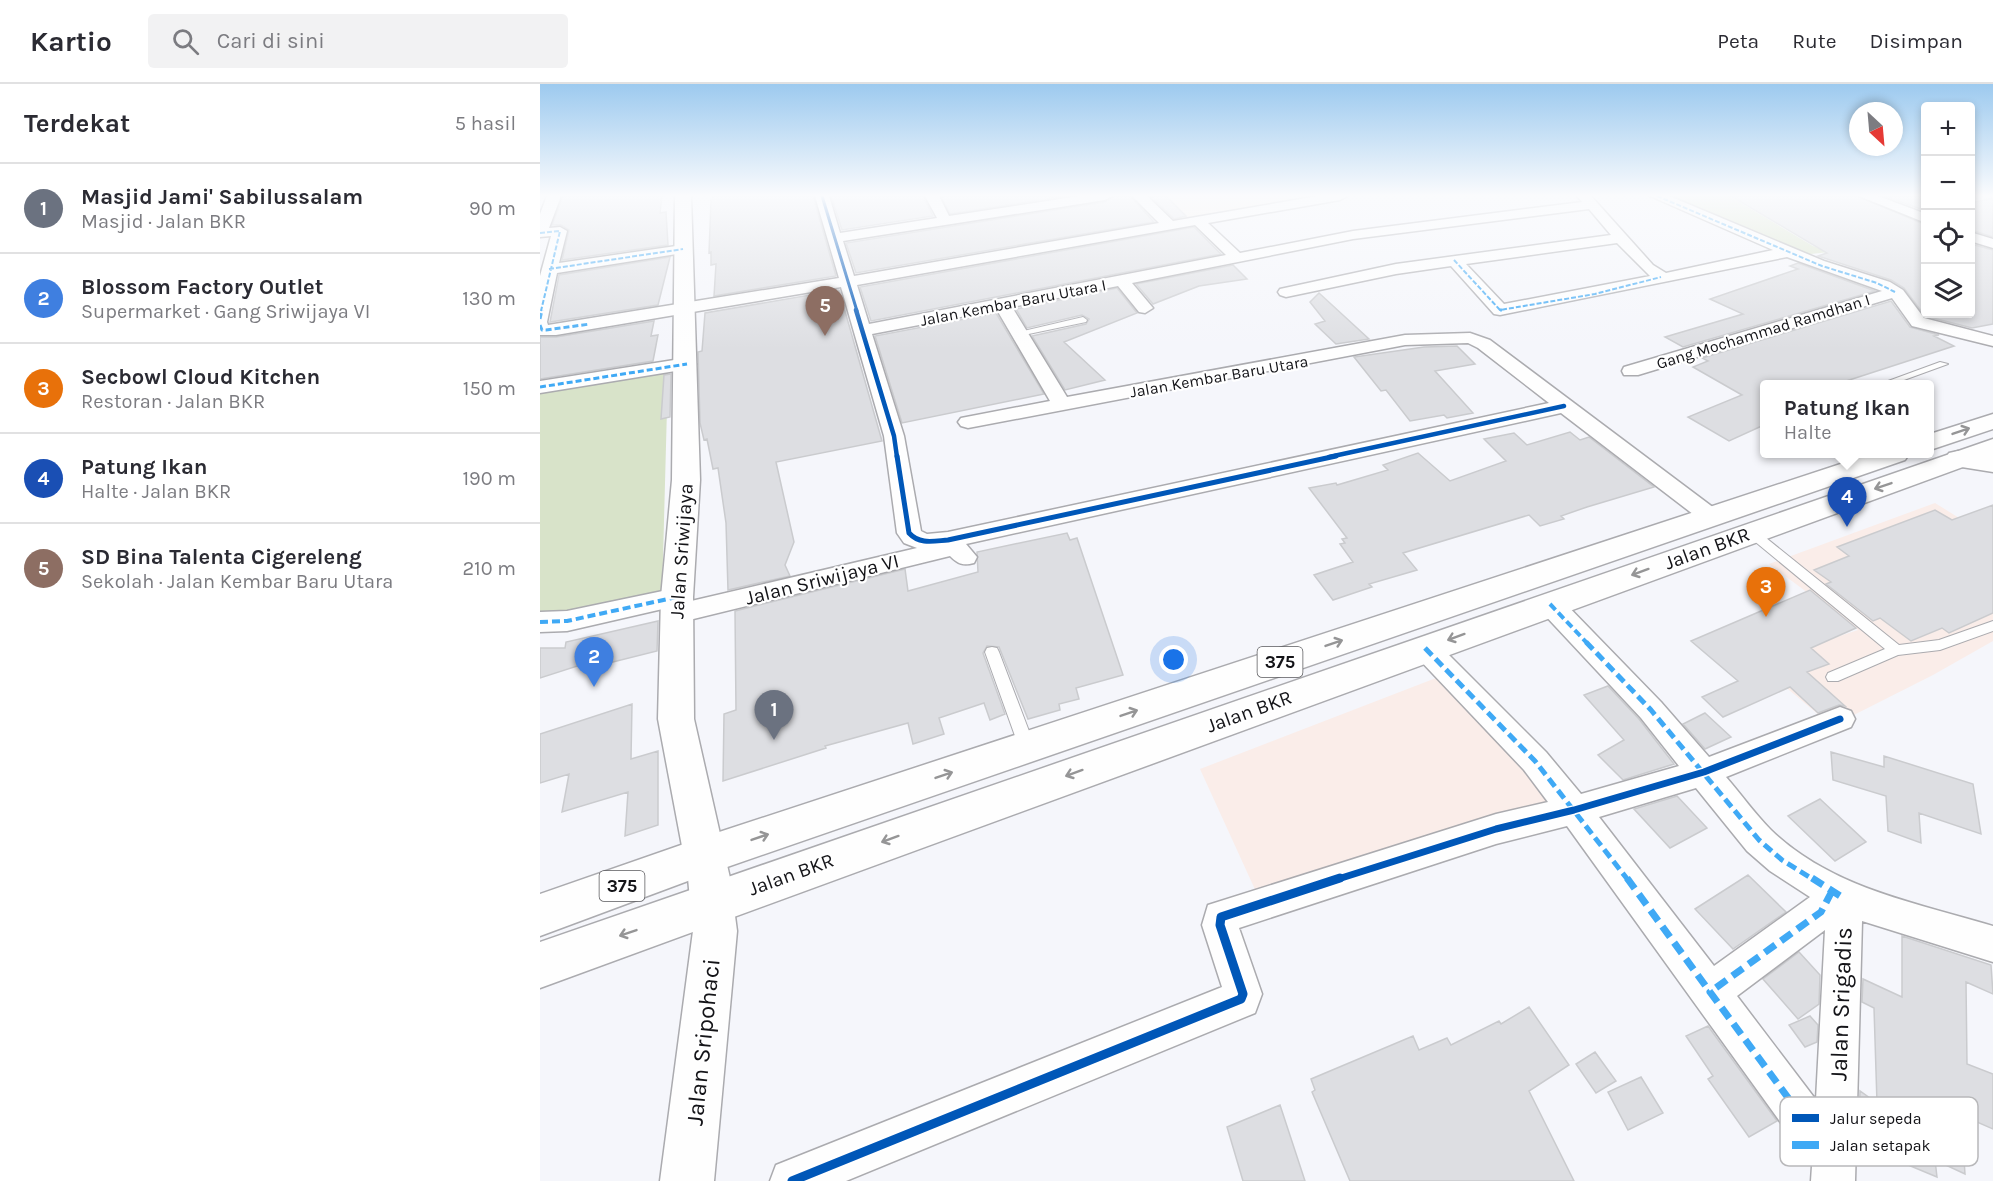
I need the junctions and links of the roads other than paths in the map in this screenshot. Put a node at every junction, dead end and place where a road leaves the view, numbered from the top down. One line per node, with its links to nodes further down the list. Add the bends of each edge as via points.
1 (555, 247): 14 (street)
2 (839, 247): 18 (street)
3 (1044, 247): 18 (street)
4 (1226, 247): 12 (street)
5 (1292, 247): 12 (street, Jalan Kembar Baru Utara I)
6 (1369, 247): 15 (street)
7 (1550, 247): 13 (street)
8 (1628, 247): 16 (street)
9 (1777, 247): 11 (street)
10 (682, 249): 14 (street); 24 (main road, Jalan Sriwijaya)
11 (1788, 252): 16 (street); 21 (street)
12 (1237, 258): 17 (street, Jalan Kembar Baru Utara I)
13 (1454, 260): 15 (street); 16 (street, via 1500,310 1595,294)
14 (549, 269): 19 (street)
15 (1396, 269): 20 (street)
16 (1661, 277)
17 (1122, 281): 22 (street, Jalan Kembar Baru Utara I); 23 (street)
18 (848, 282): 24 (street); 29 (street)
19 (542, 291): 25 (street)
20 (1286, 292)
21 (1895, 292): 32 (street, via 1908,314 1918,322); 35 (street, Gang Mochammad Ramdhan I)
22 (1003, 305): 29 (street, Jalan Kembar Baru Utara I); 31 (street)
23 (1145, 308)
24 (684, 310): 28 (street, via 546,330); 33 (main road, Jalan Sriwijaya)
25 (540, 319)
26 (1973, 319): 30 (street)
27 (1083, 320): 31 (lane)
28 (540, 325)
29 (862, 331): 39 (street, via 894,436 909,533 921,542 948,540)
30 (1993, 331)
31 (1019, 333): 38 (street)
32 (1993, 341)
33 (687, 364): 37 (street); 51 (main road, Jalan Sriwijaya, via 686,480)
34 (1943, 364): 36 (lane)
35 (1631, 371)
36 (1897, 380)
37 (540, 387)
38 (1062, 405): 39 (street, Jalan Kembar Baru Utara, via 1405,340 1470,338 1498,353); 41 (street, Jalan Kembar Baru Utara)
39 (1563, 406): 47 (street)
40 (1993, 421): 42 (main road, one-way to 40)
41 (968, 422)
42 (1934, 440)
43 (1993, 447): 44 (main road, Jalan BKR / 375)
44 (1958, 459): 46 (main road); 48 (main road, Jalan BKR / 375, one-way to 48)
45 (1847, 460): 47 (main road, Jalan BKR / 375)
46 (1993, 464)
47 (1710, 516): 59 (main road, Jalan BKR / 375, one-way to 47)
48 (1751, 532): 50 (main road, Jalan BKR / 375, one-way to 50); 55 (lane)
49 (965, 557): 51 (street, Jalan Sriwijaya VI, via 950,548)
50 (1550, 604): 54 (main road, Jalan BKR / 375, one-way to 54); 60 (street)
51 (677, 606): 52 (street, Jalan Sriwijaya VI); 62 (main road, Jalan Sriwijaya, via 676,718)
52 (540, 622)
53 (1993, 626): 55 (lane, via 1940,645)
54 (1425, 648): 61 (street, via 1534,761); 64 (main road, Jalan BKR / 375, one-way to 64)
55 (1896, 650): 57 (lane)
56 (992, 652): 59 (lane)
57 (1833, 677)
58 (1840, 719): 60 (street)
59 (1027, 747): 62 (main road, Jalan BKR / 375, one-way to 59)
60 (1704, 772): 61 (street); 63 (street, via 1759,840 1782,860)
61 (1574, 810): 68 (street); 72 (street, via 1496,829 1221,917 1220,925 1243,994 1241,999)
62 (704, 856): 64 (main road, Jalan Sriwijaya); 65 (main road, Jalan BKR / 375)
63 (1838, 895): 66 (street); 68 (street, via 1821,912); 70 (street, Jalan Srigadis)
64 (712, 902): 67 (main road, Jalan BKR / 375, one-way to 67); 71 (main road, Jalan Sripohaci, via 715,931)
65 (540, 915)
66 (1993, 944)
67 (540, 965)
68 (1710, 992): 69 (street)
69 (1783, 1097)
70 (1835, 1097)
71 (687, 1181)
72 (792, 1181)

